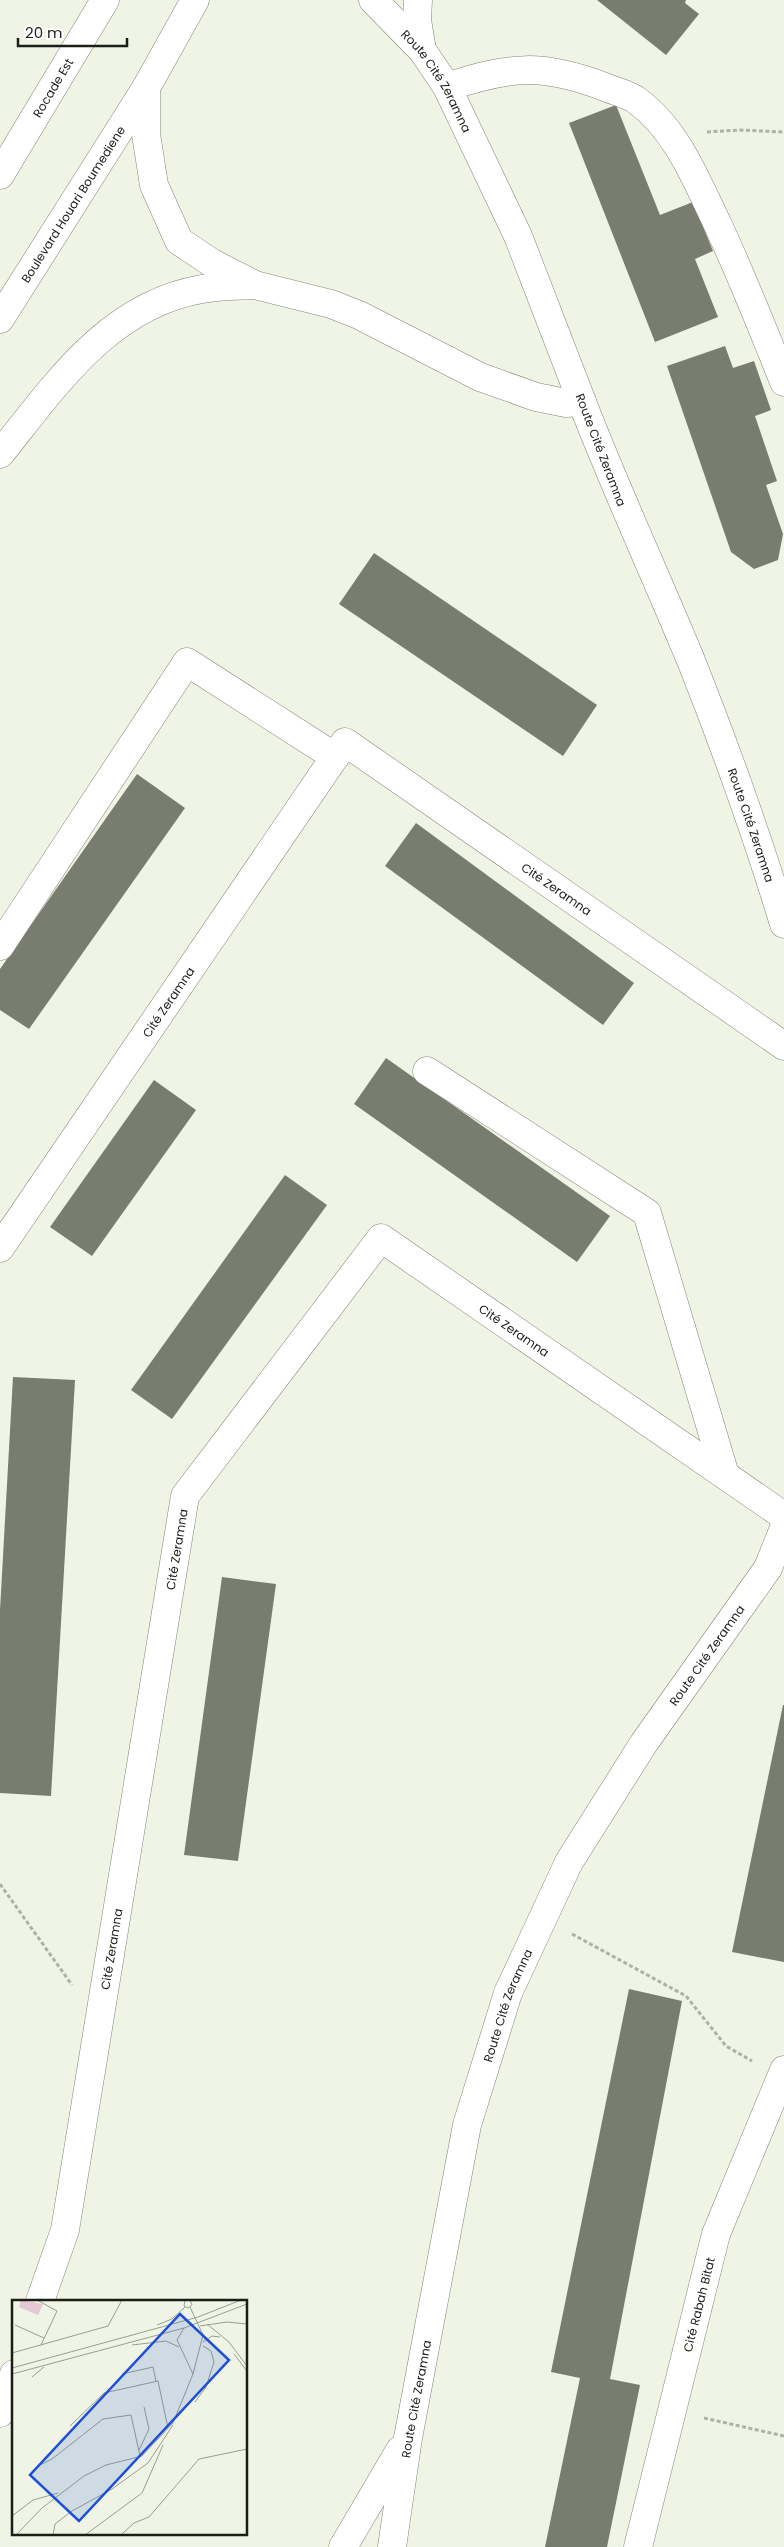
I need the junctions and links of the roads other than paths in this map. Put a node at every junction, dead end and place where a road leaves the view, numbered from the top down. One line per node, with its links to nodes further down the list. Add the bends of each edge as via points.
1 (104, 0): 10 (main road, Rocade Est)
2 (195, 0): 7 (main road)
3 (215, 0): 7 (main road)
4 (373, 0): 6 (main road, Route Cité Zeramna)
5 (418, 0): 6 (main road, via 417,20)
6 (422, 50): 8 (main road, Route Cité Zeramna)
7 (164, 57): 9 (main road)
8 (447, 87): 13 (main road, via 482,75 522,68 581,78 636,99 672,135 693,171 746,287); 14 (main road, Route Cité Zeramna, via 518,236)
9 (146, 88): 11 (main road, via 146,134 154,185 179,241 212,263); 12 (main road, Boulevard Houari Boumediene)
10 (0, 175)
11 (255, 285): 14 (main road, via 331,304 360,315 461,369 523,394 566,403); 15 (main road, via 201,289 142,309 102,336 72,365)
12 (0, 319)
13 (784, 382)
14 (582, 402): 17 (main road, Route Cité Zeramna, via 614,485 692,663 754,825)
15 (0, 454)
16 (335, 757): 18 (main road, via 187,662); 19 (main road, Cité Zeramna, via 345,742); 21 (main road, Cité Zeramna)
17 (784, 924)
18 (0, 946)
19 (784, 1046)
20 (427, 1071): 22 (main road, via 647,1213)
21 (0, 1248)
22 (725, 1475): 23 (main road, Cité Zeramna); 26 (main road, Cité Zeramna, via 381,1238 185,1496 65,2230)
23 (784, 1516)
24 (784, 1528): 29 (main road, Route Cité Zeramna, via 768,1568 644,1743 569,1862 508,1993 467,2125)
25 (784, 2070): 32 (main road, Cité Rabah Bitat, via 716,2234)
26 (40, 2300)
27 (12, 2380): 28 (main road)
28 (0, 2413)
29 (408, 2438): 30 (main road); 31 (main road, Route Cité Zeramna)
30 (343, 2547)
31 (392, 2547)
32 (638, 2547)

